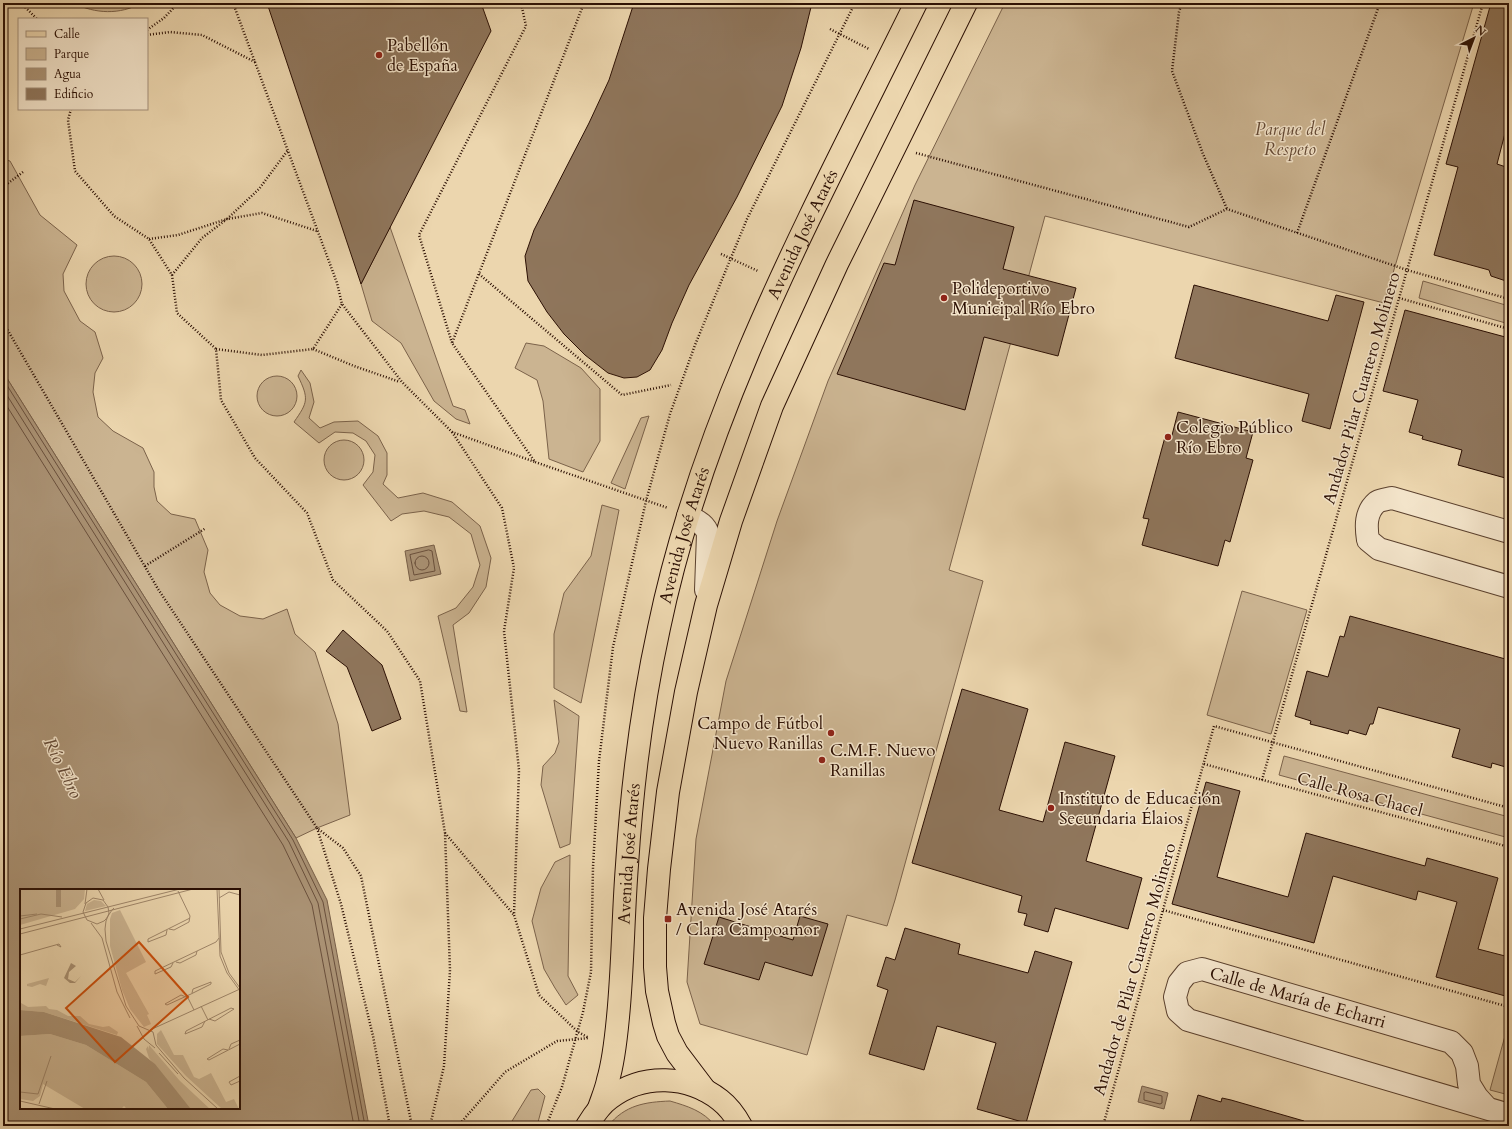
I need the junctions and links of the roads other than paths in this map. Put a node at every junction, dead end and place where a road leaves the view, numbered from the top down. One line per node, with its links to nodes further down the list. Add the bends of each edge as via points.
1 (916, 3): 3 (main road, Avenida José Atarés, via 799,240 749,350 714,437)
2 (966, 3): 6 (main road, Avenida José Atarés, via 818,304 772,406)
3 (688, 516): 6 (street, via 701,523 708,534); 10 (main road, Avenida José Atarés, via 678,545 658,629 640,735 627,864 616,1032 608,1079)
4 (1509, 532): 5 (street, via 1392,498 1378,502 1370,512 1366,526 1368,540 1378,549)
5 (1509, 587)
6 (706, 605): 8 (main road, Avenida José Atarés, via 686,692 668,792 658,869 655,918 657,992 664,1023 677,1053)
7 (1467, 1066): 9 (street, via 1461,1081 1450,1090); 9 (street, Calle de María de Echarri, via 1462,1053 1451,1042 1202,969 1187,973 1179,983 1175,997 1178,1011 1188,1020); 11 (street, Calle de María de Echarri, via 1469,1084 1477,1097)
8 (705, 1090): 10 (main road, via 678,1081 649,1081 622,1090); 12 (main road, via 721,1100)
9 (1435, 1093): 11 (street, Calle de María de Echarri)
10 (599, 1108): 13 (main road)
11 (1501, 1116)
12 (742, 1122)
13 (587, 1126)

